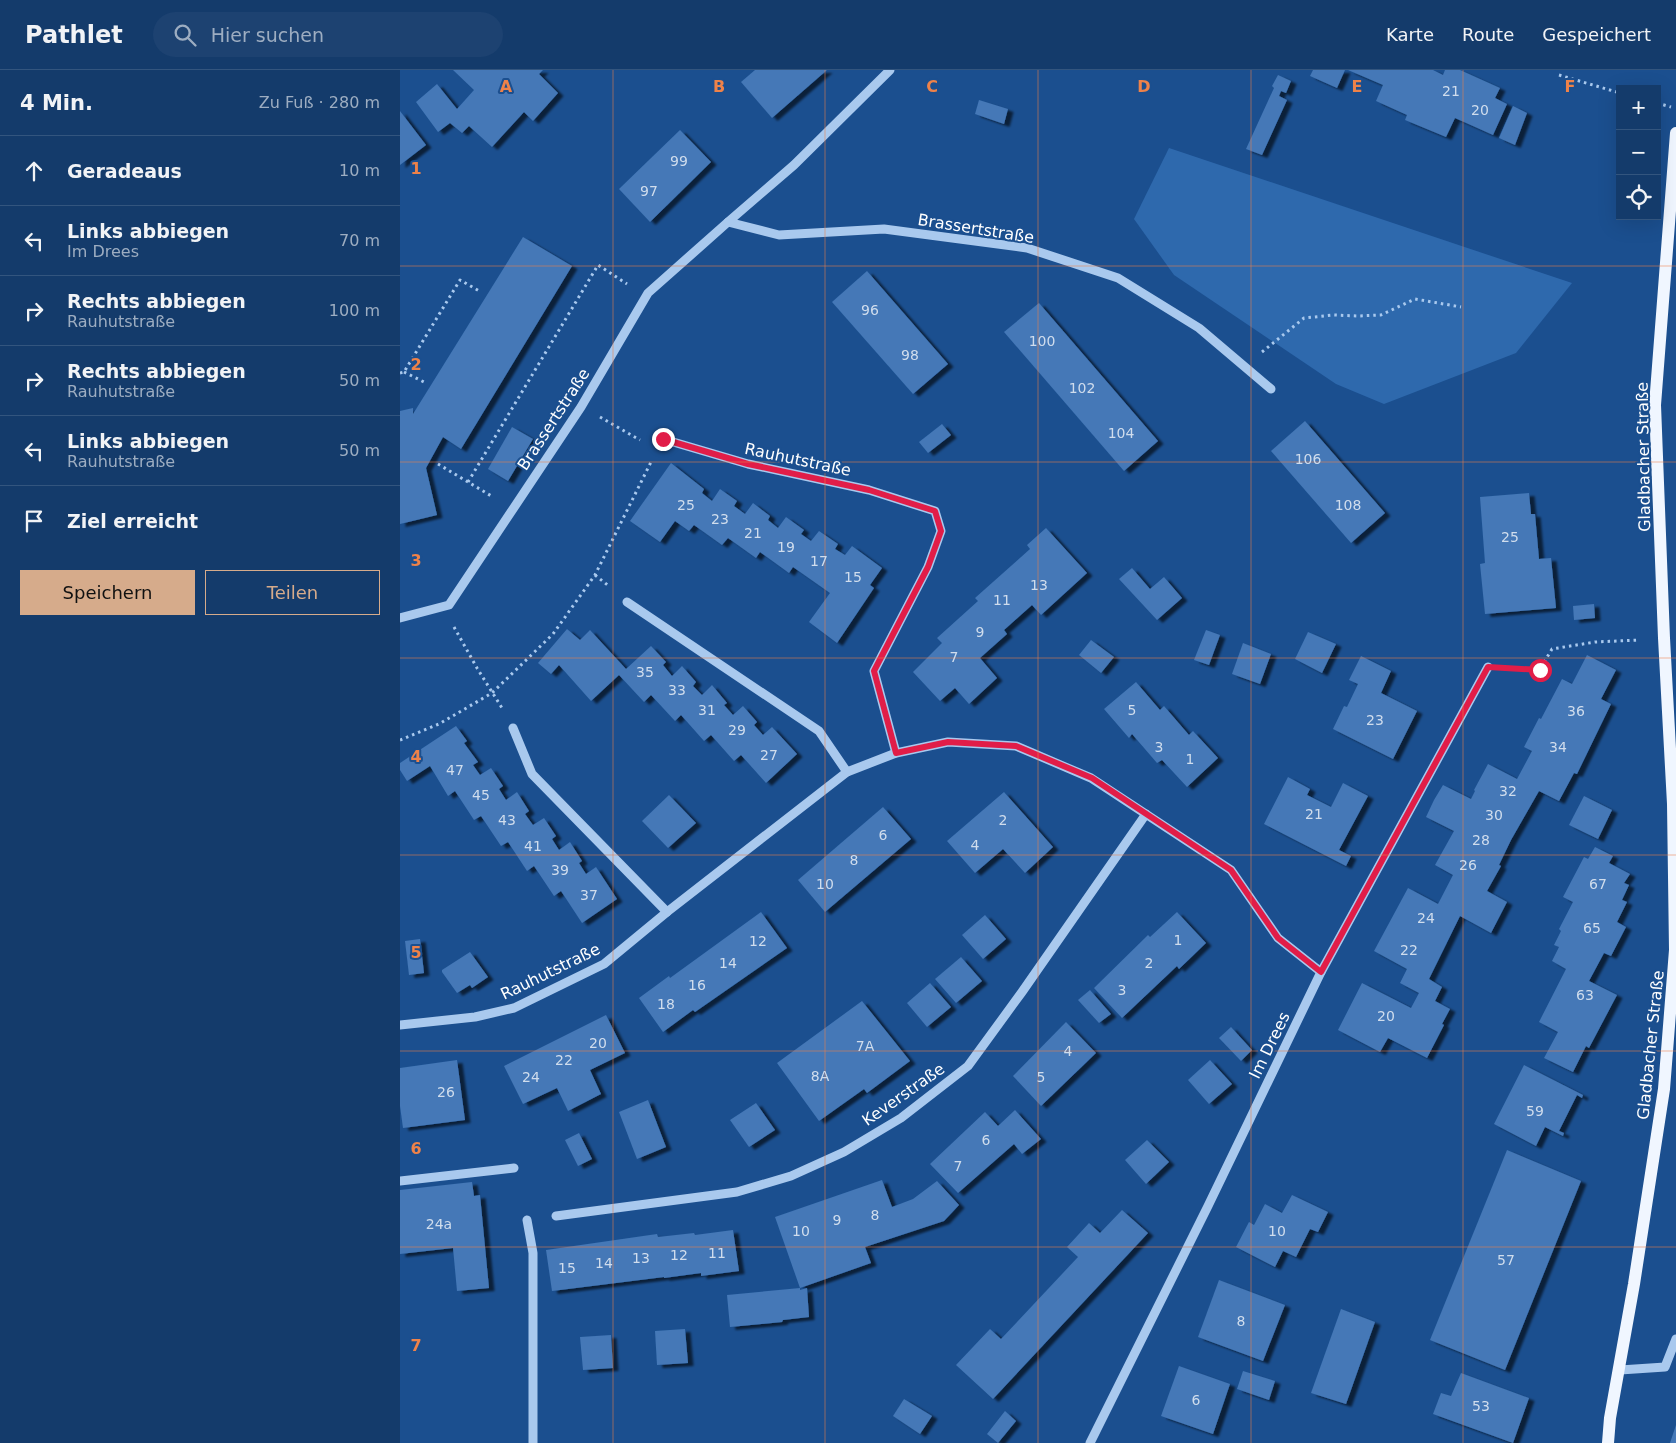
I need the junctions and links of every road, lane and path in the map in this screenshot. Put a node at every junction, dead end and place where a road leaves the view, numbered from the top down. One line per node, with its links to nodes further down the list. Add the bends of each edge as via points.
1 (890, 70): 8 (street, Brassertstraße, via 794,165)
2 (1559, 75): 3 (path)
3 (1616, 92)
4 (1661, 105): 5 (path)
5 (1676, 109)
6 (1676, 133): 7 (main road, Gladbacher Straße)
7 (1674, 169): 28 (main road, Gladbacher Straße, via 1655,405 1664,638)
8 (728, 222): 10 (street, Brassertstraße); 12 (street, Brassertstraße, via 778,236 884,229 1027,248 1118,278 1200,328)
9 (481, 292): 13 (path, via 460,280)
10 (646, 296): 16 (street, Brassertstraße); 20 (path, via 598,265)
11 (1461, 307): 12 (path, via 1415,299 1381,314 1304,318)
12 (1244, 366): 15 (street, Brassertstraße)
13 (402, 372): 14 (path)
14 (426, 383)
15 (1271, 389)
16 (581, 406): 18 (path); 23 (street, Brassertstraße)
17 (663, 439): 27 (path, via 595,575 553,634); 31 (street, Rauhutstraße, via 748,464 869,490 935,511 941,531 928,567 874,671)
18 (642, 441)
19 (438, 464): 20 (path)
20 (468, 482): 21 (path)
21 (487, 494)
22 (627, 602): 32 (street, via 819,731)
23 (449, 605): 24 (street); 27 (path, via 451,621)
24 (400, 618)
25 (1633, 640): 26 (path, via 1552,649 1540,670)
26 (1488, 667): 35 (street, Im Drees)
27 (492, 692): 29 (path); 30 (path, via 439,724)
28 (1673, 720): 42 (main road, Gladbacher Straße, via 1675,950 1664,1089)
29 (513, 728): 34 (street, via 532,774)
30 (400, 740)
31 (896, 753): 32 (street, Rauhutstraße); 33 (street, Rauhutstraße, via 948,742 1016,746 1092,778)
32 (847, 772): 34 (street, Rauhutstraße)
33 (1146, 814): 35 (street, Rauhutstraße, via 1231,870 1278,938); 39 (street, Keverstraße, via 968,1066 901,1118 844,1152 790,1176 737,1192)
34 (666, 912): 36 (street, Rauhutstraße, via 604,964 514,1008)
35 (1321, 972): 44 (street, Im Drees)
36 (400, 1025)
37 (514, 1168): 38 (street)
38 (400, 1181)
39 (556, 1216)
40 (528, 1220): 43 (street, via 532,1253)
41 (1676, 1339): 42 (street, via 1665,1367)
42 (1620, 1370): 45 (main road, Gladbacher Straße)
43 (533, 1443)
44 (1090, 1443)
45 (1608, 1443)

